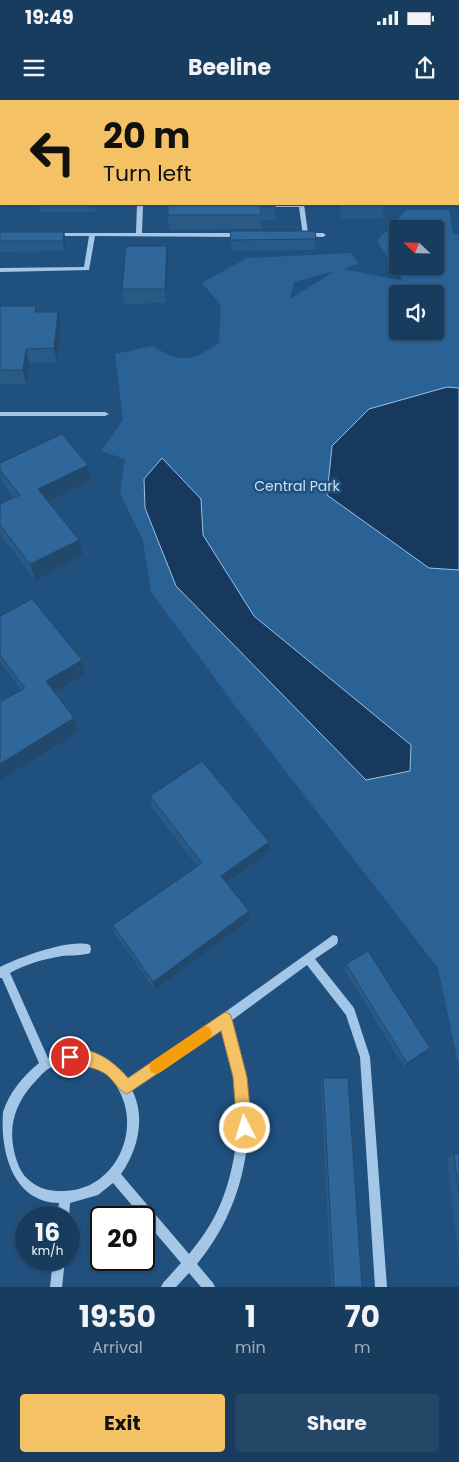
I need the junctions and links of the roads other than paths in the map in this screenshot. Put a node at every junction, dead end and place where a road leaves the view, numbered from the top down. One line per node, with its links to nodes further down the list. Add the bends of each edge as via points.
1 (140, 205): 5 (lane)
2 (254, 205): 8 (lane, via 302,205)
3 (46, 234): 4 (lane)
4 (92, 234): 5 (lane); 10 (lane, via 87,270)
5 (139, 234): 6 (lane)
6 (246, 235)
7 (295, 235): 8 (lane)
8 (305, 235): 9 (lane)
9 (323, 235)
10 (0, 270)
11 (0, 414): 12 (lane)
12 (105, 414)
13 (333, 940): 15 (lane)
14 (86, 949): 16 (lane, via 38,955)
15 (309, 960): 17 (lane); 29 (lane, via 350,1012 365,1057)
16 (2, 972): 18 (lane)
17 (225, 1019): 19 (lane); 24 (lane, via 240,1077 245,1128 236,1180 221,1222)
18 (44, 1065): 19 (lane, via 70,1057 94,1059 111,1069); 20 (lane, via 17,1091)
19 (127, 1087): 21 (lane, via 134,1107 134,1136)
20 (2, 1123): 22 (lane, via 7,1153 18,1177 39,1195)
21 (114, 1176): 22 (lane, via 90,1194); 24 (lane)
22 (65, 1200): 23 (lane)
23 (64, 1206)
24 (190, 1264): 27 (lane); 28 (lane)
25 (58, 1271): 26 (lane)
26 (56, 1287)
27 (167, 1287)
28 (209, 1287)
29 (381, 1287)

